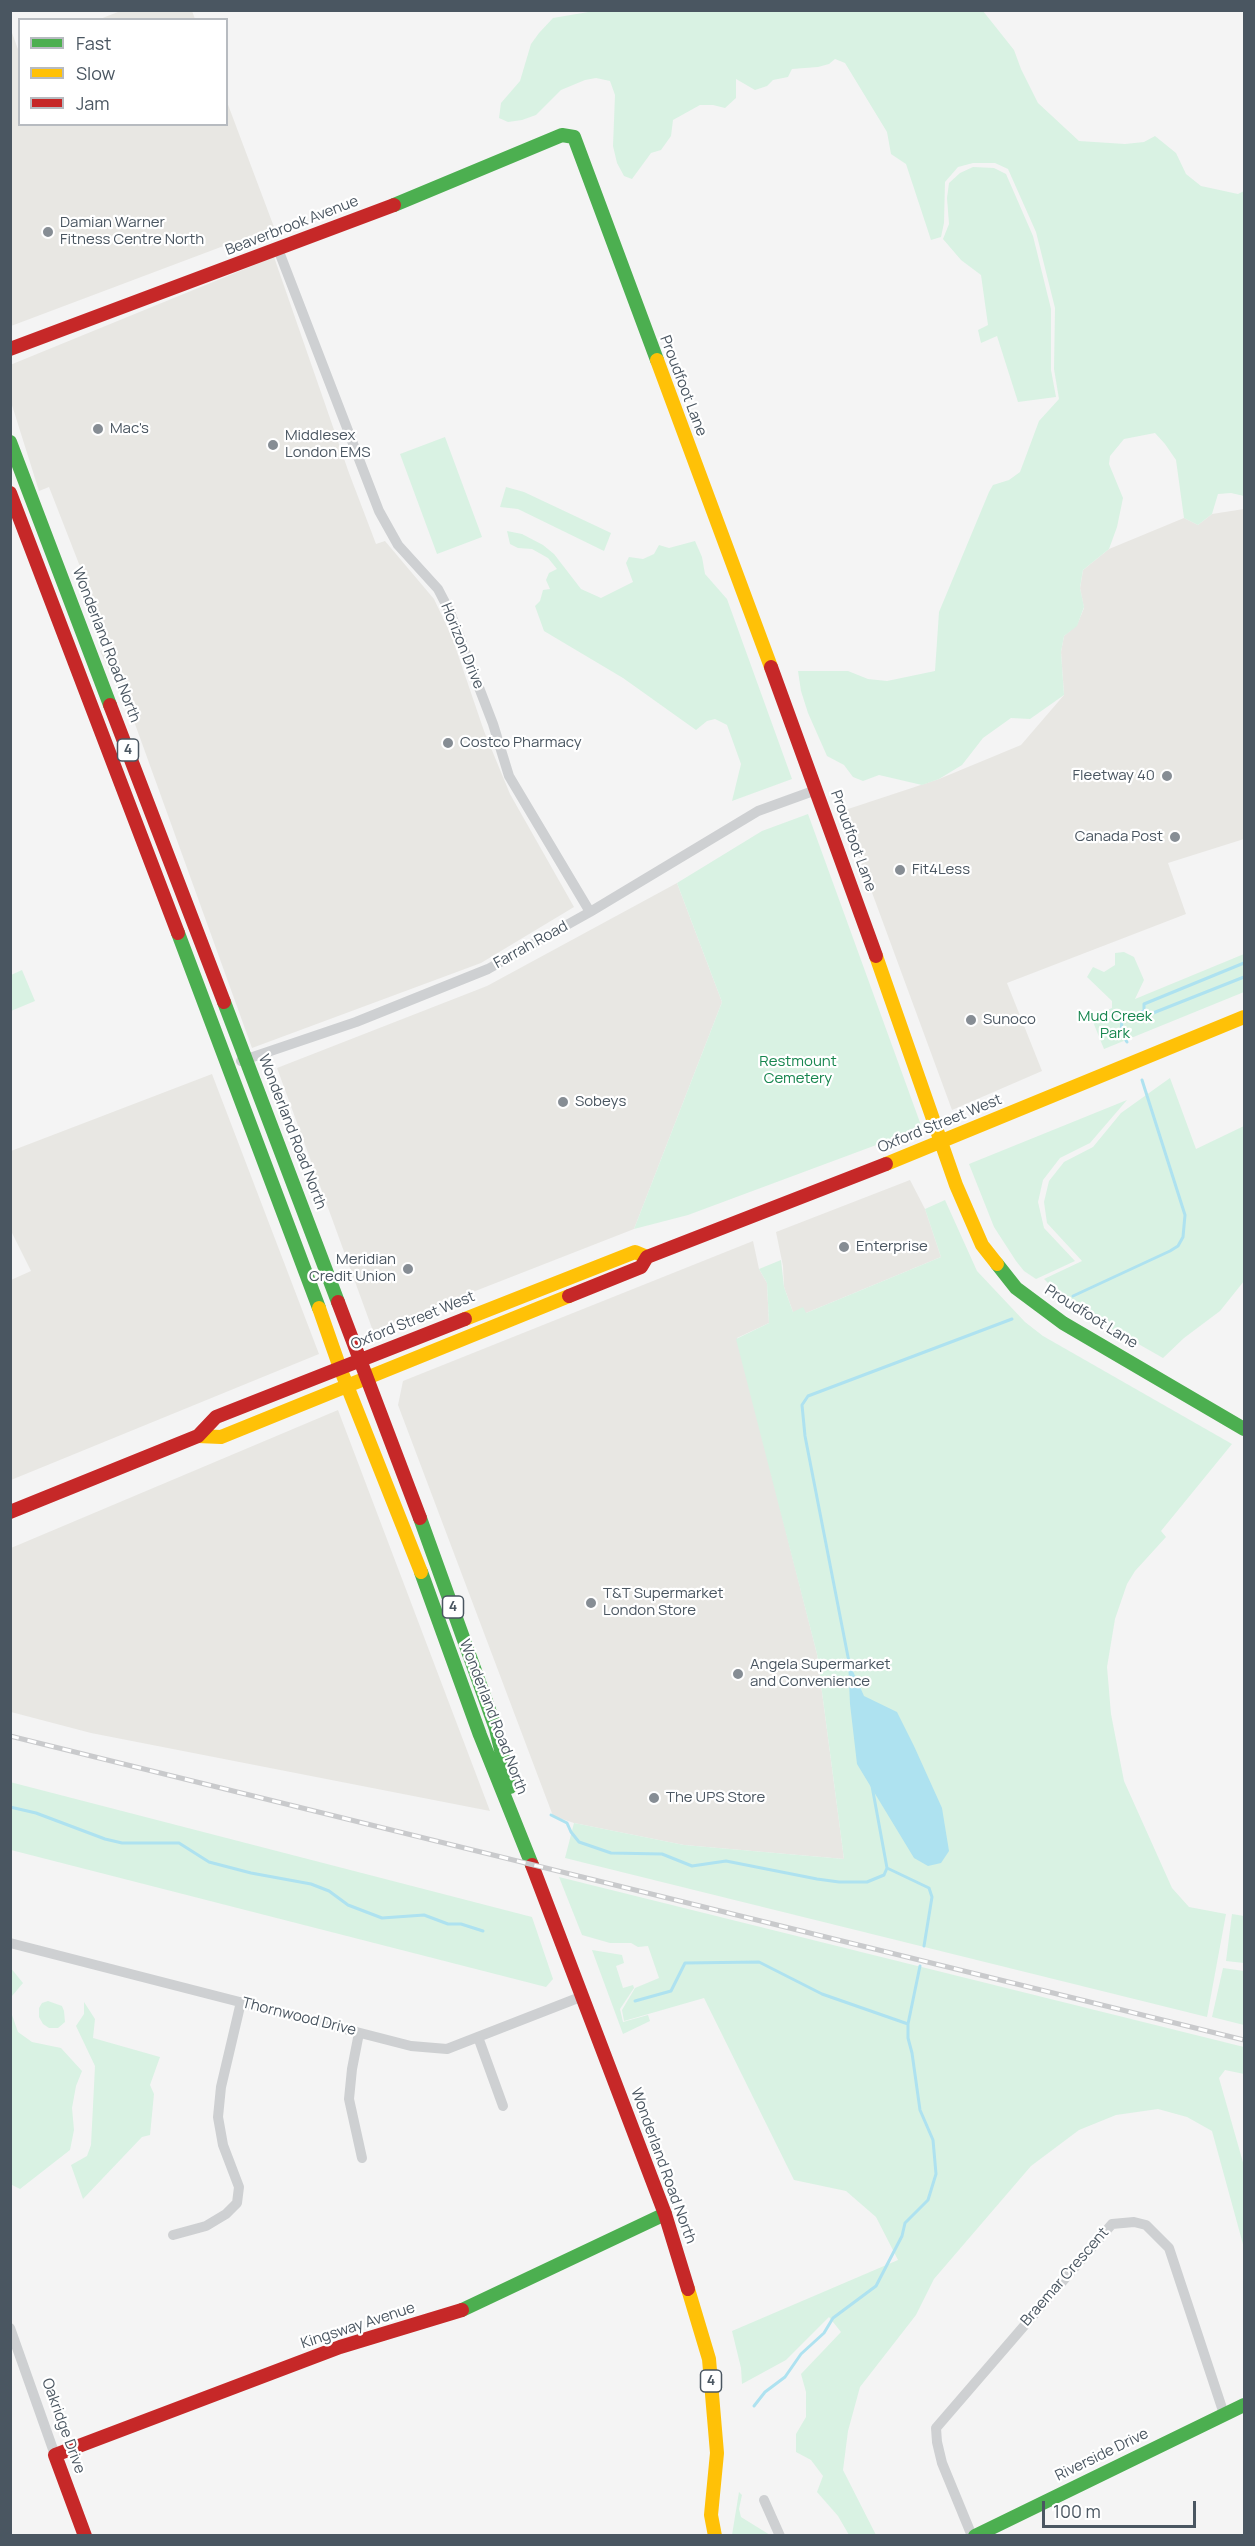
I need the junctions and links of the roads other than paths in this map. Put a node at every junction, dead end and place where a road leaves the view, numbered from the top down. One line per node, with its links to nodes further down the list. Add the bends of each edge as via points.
1 (579, 146): 2 (main road, Beaverbrook Avenue, via 574,137 562,135); 6 (main road, Proudfoot Lane)
2 (278, 249): 3 (main road, Beaverbrook Avenue); 7 (street, Horizon Drive, via 379,511 398,545 438,589 493,724 509,776)
3 (10, 349)
4 (10, 442): 9 (main road, Wonderland Road North / 4)
5 (10, 493): 10 (main road, Wonderland Road North / 4)
6 (816, 790): 7 (street, Farrah Road, via 758,811); 11 (main road, Proudfoot Lane)
7 (590, 912): 9 (street, Farrah Road, via 488,969 356,1022)
8 (1245, 1017): 11 (main road, Oxford Street West)
9 (247, 1059): 10 (street, Farrah Road); 13 (main road, Wonderland Road North / 4)
10 (229, 1064): 14 (main road, Wonderland Road North / 4)
11 (942, 1141): 12 (main road, Oxford Street West); 17 (main road, Proudfoot Lane, via 982,1245 1016,1288 1064,1323)
12 (647, 1257): 13 (main road, Oxford Street West, via 635,1252); 15 (main road, Oxford Street West, via 641,1267)
13 (360, 1360): 14 (main road, Oxford Street West); 15 (main road, Wonderland Road North / 4)
14 (340, 1368): 16 (main road, Wonderland Road North / 4); 18 (main road, Oxford Street West, via 216,1417)
15 (366, 1378): 16 (main road, Oxford Street West); 20 (main road, Wonderland Road North / 4, via 496,1729)
16 (348, 1385): 18 (main road, Oxford Street West, via 221,1437); 20 (main road, Wonderland Road North / 4)
17 (1245, 1429)
18 (198, 1436): 19 (main road, Oxford Street West)
19 (10, 1512)
20 (523, 1841): 22 (main road, Wonderland Road North / 4)
21 (10, 1943): 23 (street, Thornwood Drive)
22 (583, 1996): 25 (street, Thornwood Drive); 28 (main road, Wonderland Road North / 4)
23 (242, 2002): 24 (street, Thornwood Drive); 29 (street, via 220,2087 218,2117 223,2145 239,2187 237,2203 206,2226)
24 (359, 2032): 25 (street, Thornwood Drive, via 411,2046 447,2049); 27 (street, via 349,2099)
25 (478, 2037): 26 (street)
26 (503, 2106)
27 (362, 2158)
28 (665, 2214): 33 (main road, Kingsway Avenue, via 465,2309 340,2347); 35 (main road, Wonderland Road North / 4, via 709,2359 717,2454)
29 (173, 2235)
30 (10, 2328): 33 (street, Oakridge Drive)
31 (1245, 2405): 32 (main road, Riverside Drive)
32 (1224, 2414): 40 (main road, Riverside Drive); 40 (street, Braemar Crescent, via 1169,2248 1146,2225 1112,2224 936,2428 942,2463)
33 (55, 2454): 36 (main road, Oakridge Drive)
34 (764, 2500): 39 (street)
35 (711, 2515): 37 (main road, Wonderland Road North / 4); 38 (main road, Wonderland Road North / 4)
36 (85, 2535)
37 (700, 2535)
38 (715, 2535)
39 (780, 2535)
40 (974, 2535)

